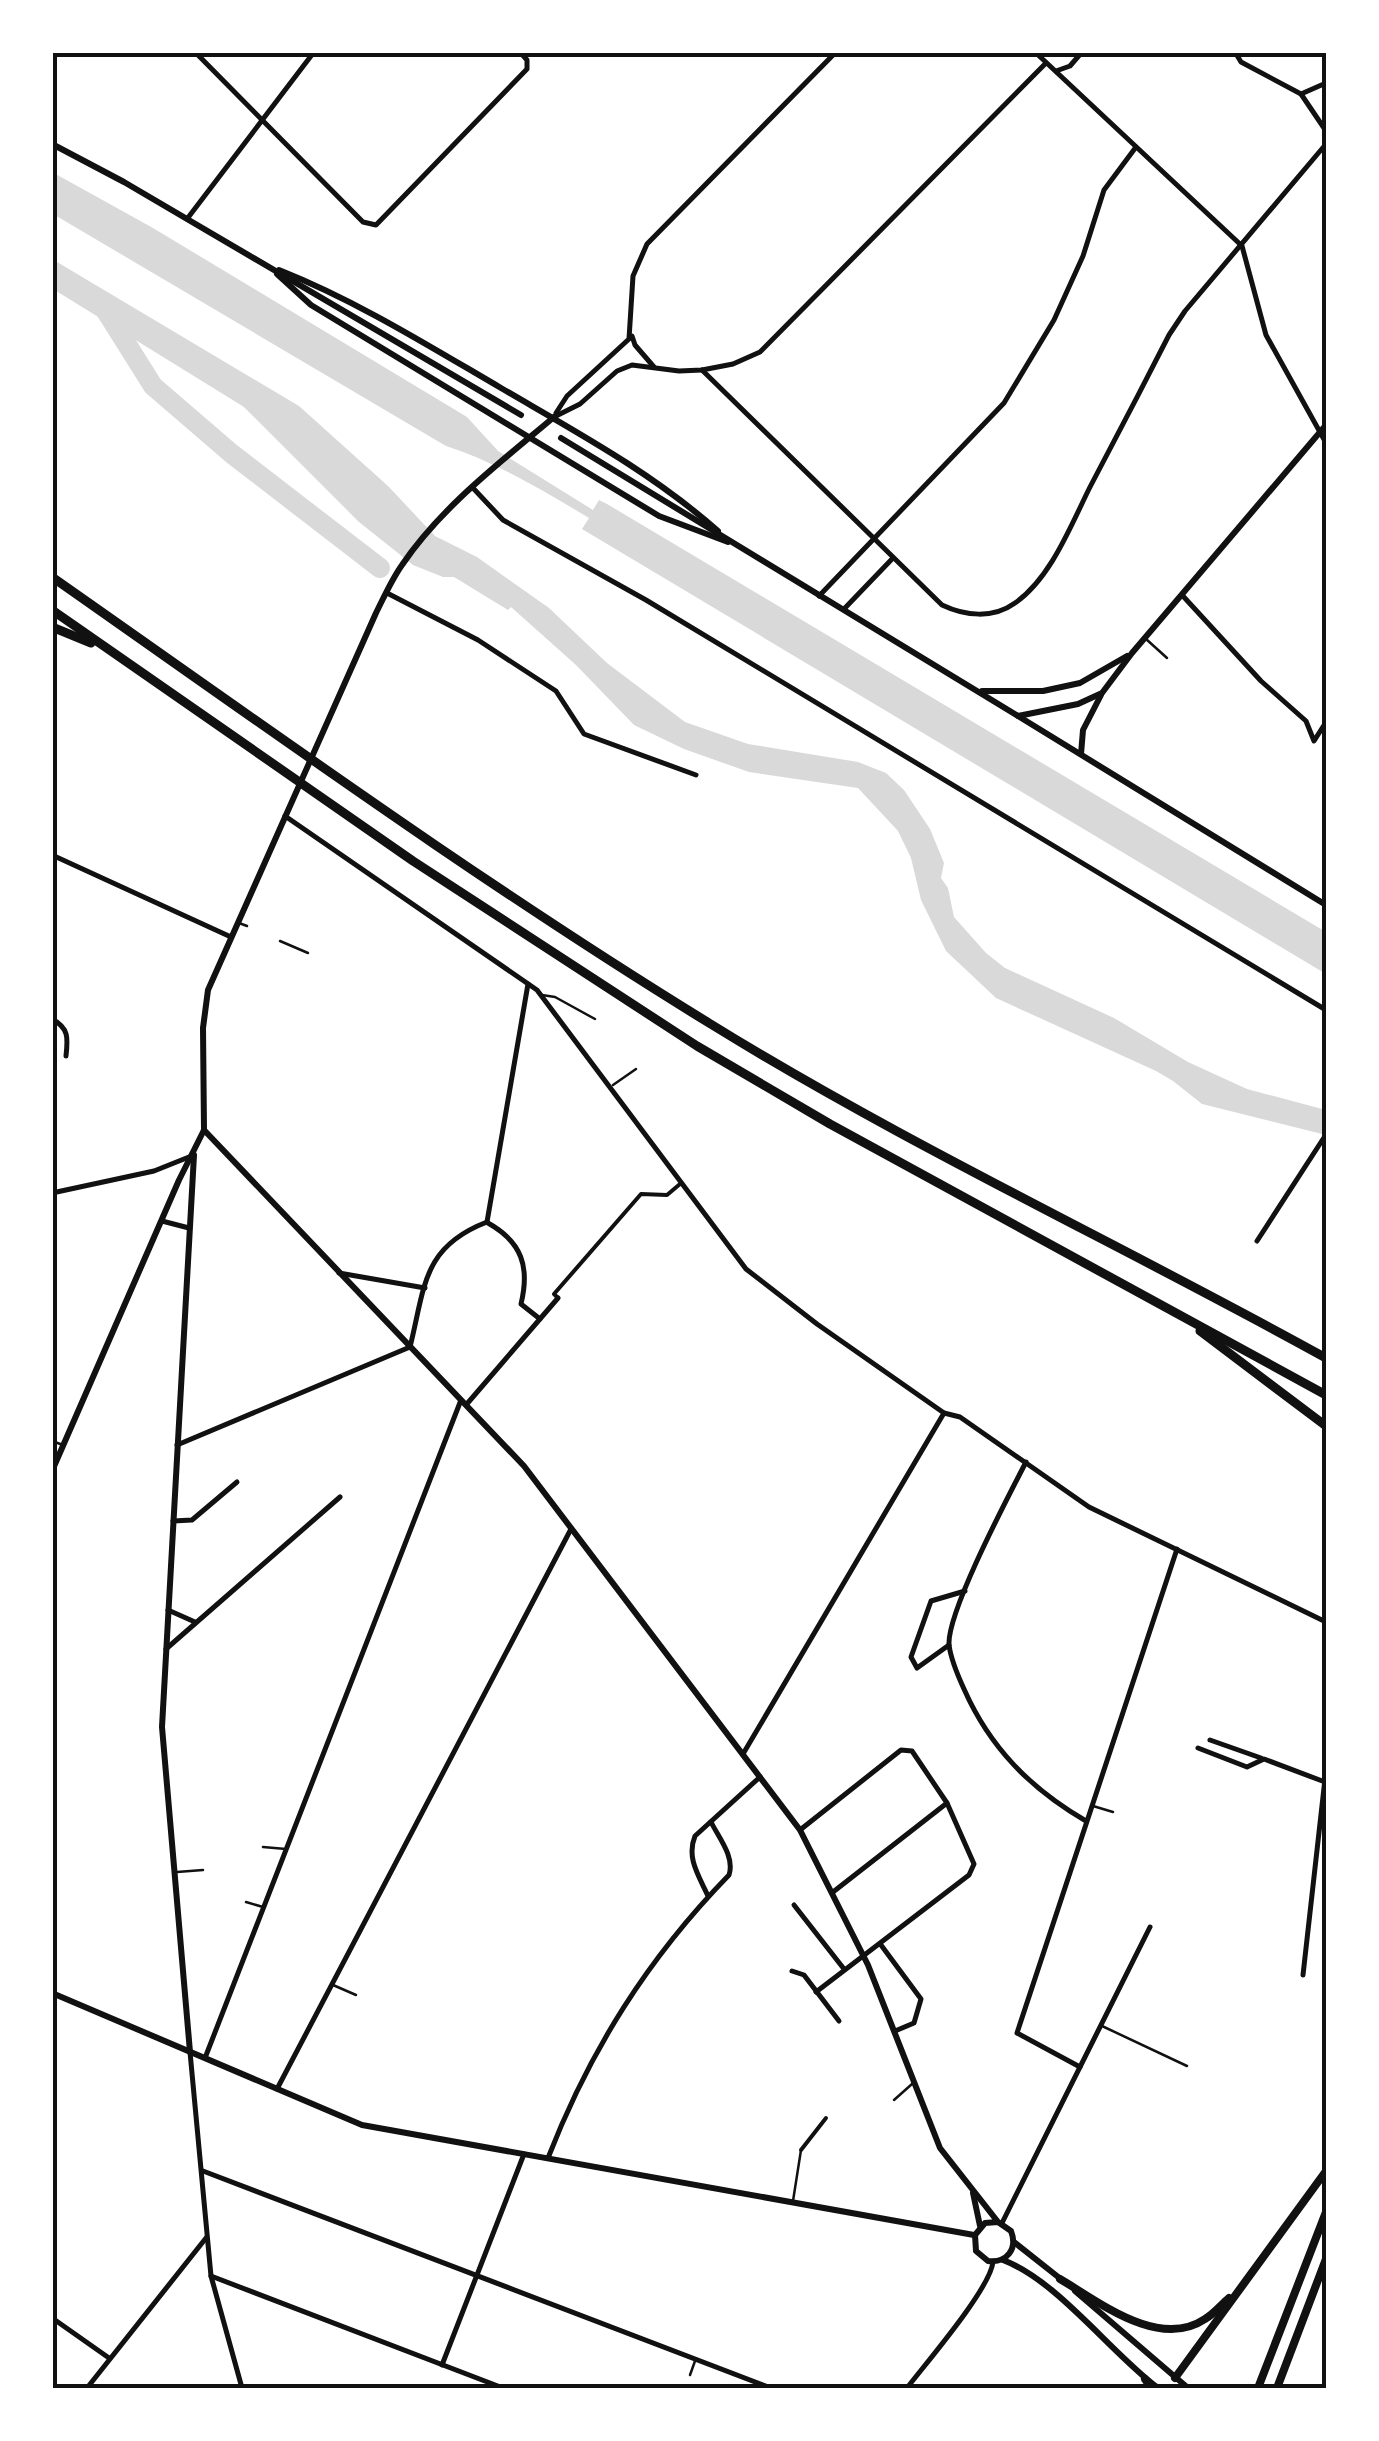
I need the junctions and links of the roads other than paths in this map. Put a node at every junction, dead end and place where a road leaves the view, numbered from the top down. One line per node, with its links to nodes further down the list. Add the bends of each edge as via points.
1 (195, 52): 12 (street)
2 (314, 52): 12 (street)
3 (520, 52): 12 (street, via 527,69 376,225 362,222)
4 (836, 52): 20 (street, via 646,244 633,276)
5 (1035, 52): 8 (street)
6 (1082, 52): 9 (street)
7 (1235, 52): 11 (street, via 1241,62)
8 (1046, 63): 9 (street); 22 (street, via 768,346)
9 (1056, 72): 16 (street)
10 (1326, 83): 11 (street)
11 (1301, 94): 13 (street)
12 (262, 122): 17 (street)
13 (1326, 131)
14 (52, 144): 17 (street)
15 (1326, 144): 18 (street)
16 (1136, 147): 18 (street); 31 (street, via 1104,190 1054,320 1008,397)
17 (187, 220): 19 (street)
18 (1242, 246): 26 (street, via 1266,335); 33 (street, via 1169,335 1068,529 1035,586 1013,606 962,614 942,605)
19 (268, 266): 23 (street); 24 (street, via 322,287); 27 (street, via 311,305)
20 (631, 333): 21 (street); 24 (street)
21 (656, 369): 22 (street); 24 (street, via 632,365 617,371)
22 (702, 370): 31 (street)
23 (521, 415)
24 (554, 417): 27 (street); 32 (street, via 674,492)
25 (1326, 425): 26 (street)
26 (1320, 432): 29 (street); 36 (street)
27 (530, 437): 30 (street); 32 (street, via 659,516)
28 (561, 438): 32 (street)
29 (1326, 444)
30 (473, 488): 35 (street, via 401,565); 61 (street, via 503,520)
31 (874, 540): 33 (street); 37 (street)
32 (734, 545): 37 (street)
33 (892, 559): 39 (street)
34 (52, 577): 82 (highway, via 609,960 826,1092)
35 (387, 593): 50 (street, via 556,691 584,734); 51 (street)
36 (1182, 595): 41 (street); 48 (street, via 1306,722 1314,740)
37 (818, 596): 39 (street)
38 (52, 610): 42 (highway)
39 (842, 611): 45 (street)
40 (52, 627): 42 (highway)
41 (1145, 638): 43 (street); 44 (lane)
42 (109, 650): 79 (highway, via 697,1046)
43 (1132, 653): 45 (street, via 1080,683 1044,691); 46 (street)
44 (1167, 658)
45 (981, 691): 47 (street)
46 (1102, 693): 47 (street); 49 (street, via 1083,730)
47 (1018, 716): 49 (street)
48 (1326, 722)
49 (1081, 754): 53 (street)
50 (696, 774)
51 (286, 816): 54 (street); 59 (street)
52 (52, 855): 56 (street)
53 (1326, 905)
54 (238, 922): 55 (lane); 56 (street)
55 (248, 926)
56 (230, 938): 67 (street, via 208,990)
57 (280, 941): 58 (lane)
58 (308, 953)
59 (528, 984): 60 (street); 73 (street)
60 (540, 995): 63 (lane); 66 (street)
61 (1326, 1010)
62 (52, 1019): 64 (street, via 68,1036)
63 (596, 1019)
64 (66, 1056)
65 (636, 1069): 66 (lane)
66 (609, 1087): 70 (street)
67 (204, 1130): 69 (street); 76 (street)
68 (1326, 1132): 75 (street)
69 (194, 1154): 71 (street, via 154,1171); 72 (street); 74 (street)
70 (680, 1184): 78 (street, via 666,1194 641,1194 554,1294); 85 (street, via 746,1269)
71 (52, 1193)
72 (162, 1221): 74 (street); 88 (street)
73 (487, 1222): 77 (street, via 446,1243); 80 (street, via 517,1246 526,1273 521,1304)
74 (189, 1228): 89 (street)
75 (1257, 1241)
76 (339, 1273): 77 (street); 81 (street)
77 (425, 1288): 81 (street)
78 (558, 1298): 80 (street)
79 (1178, 1314): 83 (highway); 86 (highway)
80 (540, 1319): 84 (street)
81 (410, 1347): 84 (street); 89 (street)
82 (1325, 1358)
83 (1326, 1395)
84 (464, 1403): 95 (street); 117 (street)
85 (944, 1413): 90 (street, via 960,1416); 105 (street)
86 (1326, 1426)
87 (52, 1441): 88 (lane)
88 (64, 1445): 91 (street)
89 (177, 1445): 94 (street)
90 (1026, 1462): 96 (street, via 1089,1507); 97 (street)
91 (53, 1470)
92 (237, 1482): 94 (street, via 192,1520)
93 (340, 1497): 99 (street)
94 (173, 1521): 98 (street)
95 (572, 1528): 105 (street); 131 (street)
96 (1177, 1549): 100 (street); 111 (street)
97 (965, 1591): 101 (street); 101 (street, via 931,1602 910,1657 918,1668)
98 (168, 1610): 99 (street); 102 (street)
99 (195, 1622): 102 (street)
100 (1326, 1622)
101 (949, 1644): 113 (street, via 991,1740 1020,1773)
102 (166, 1649): 119 (street, via 162,1727)
103 (1210, 1740): 106 (street)
104 (1198, 1748): 106 (street, via 1247,1767)
105 (744, 1754): 108 (street)
106 (1264, 1759): 109 (street)
107 (1326, 1770): 109 (street)
108 (760, 1777): 114 (street); 115 (street)
109 (1325, 1782): 130 (street)
110 (947, 1802): 115 (street, via 912,1752 901,1750); 120 (street); 126 (street, via 974,1864 969,1875)
111 (1092, 1806): 112 (lane); 113 (street)
112 (1113, 1812)
113 (1086, 1821): 141 (street, via 1017,2033)
114 (711, 1822): 121 (street, via 691,1846); 121 (street, via 732,1867)
115 (800, 1830): 120 (street)
116 (263, 1847): 117 (lane)
117 (287, 1849): 124 (street)
118 (203, 1870): 119 (lane)
119 (175, 1872): 138 (street)
120 (833, 1892): 127 (street)
121 (708, 1896): 148 (street, via 613,2021)
122 (246, 1902): 124 (lane)
123 (794, 1905): 128 (street)
124 (264, 1908): 139 (street)
125 (1150, 1926): 136 (street)
126 (881, 1944): 127 (street); 137 (street, via 921,1999 914,2023)
127 (862, 1954): 128 (street); 137 (street)
128 (844, 1969): 132 (street)
129 (792, 1971): 132 (street)
130 (1303, 1976)
131 (332, 1984): 134 (lane); 143 (street)
132 (816, 1992): 135 (street)
133 (52, 1993): 138 (street)
134 (356, 1995)
135 (839, 2021)
136 (1100, 2026): 140 (lane); 141 (street)
137 (895, 2031): 142 (street)
138 (190, 2052): 139 (street); 149 (street)
139 (206, 2058): 143 (street)
140 (1186, 2066)
141 (1080, 2067): 154 (street)
142 (913, 2083): 144 (lane); 151 (street, via 940,2148)
143 (277, 2089): 147 (street, via 362,2125)
144 (894, 2100)
145 (826, 2118): 146 (street)
146 (802, 2150): 152 (lane)
147 (524, 2154): 148 (street); 162 (street)
148 (548, 2158): 152 (street)
149 (203, 2170): 156 (street); 162 (street)
150 (1326, 2171): 164 (main road)
151 (972, 2188): 154 (street); 155 (street)
152 (792, 2202): 157 (street)
153 (1326, 2212): 181 (main road)
154 (1000, 2222): 155 (street); 158 (street)
155 (980, 2226): 157 (street)
156 (207, 2236): 161 (street); 167 (street)
157 (975, 2236): 160 (street, via 976,2251)
158 (1014, 2242): 160 (street); 163 (street)
159 (1326, 2259): 182 (main road)
160 (997, 2261): 172 (street, via 1022,2270 1063,2302); 177 (street)
161 (210, 2276): 169 (street); 174 (street)
162 (476, 2276): 168 (street); 169 (street)
163 (1060, 2279): 164 (main road, via 1136,2322 1181,2330 1204,2320); 171 (street)
164 (1243, 2285): 171 (main road)
165 (52, 2312): 166 (street)
166 (54, 2320): 167 (street)
167 (109, 2358): 173 (street)
168 (695, 2360): 170 (lane); 176 (street)
169 (442, 2365): 175 (street)
170 (690, 2375)
171 (1175, 2378): 179 (street); 180 (street)
172 (1145, 2379): 178 (main road)
173 (87, 2388)
174 (242, 2388)
175 (503, 2388)
176 (770, 2388)
177 (907, 2388)
178 (1155, 2388)
179 (1177, 2388)
180 (1188, 2388)
181 (1258, 2388)
182 (1277, 2388)

